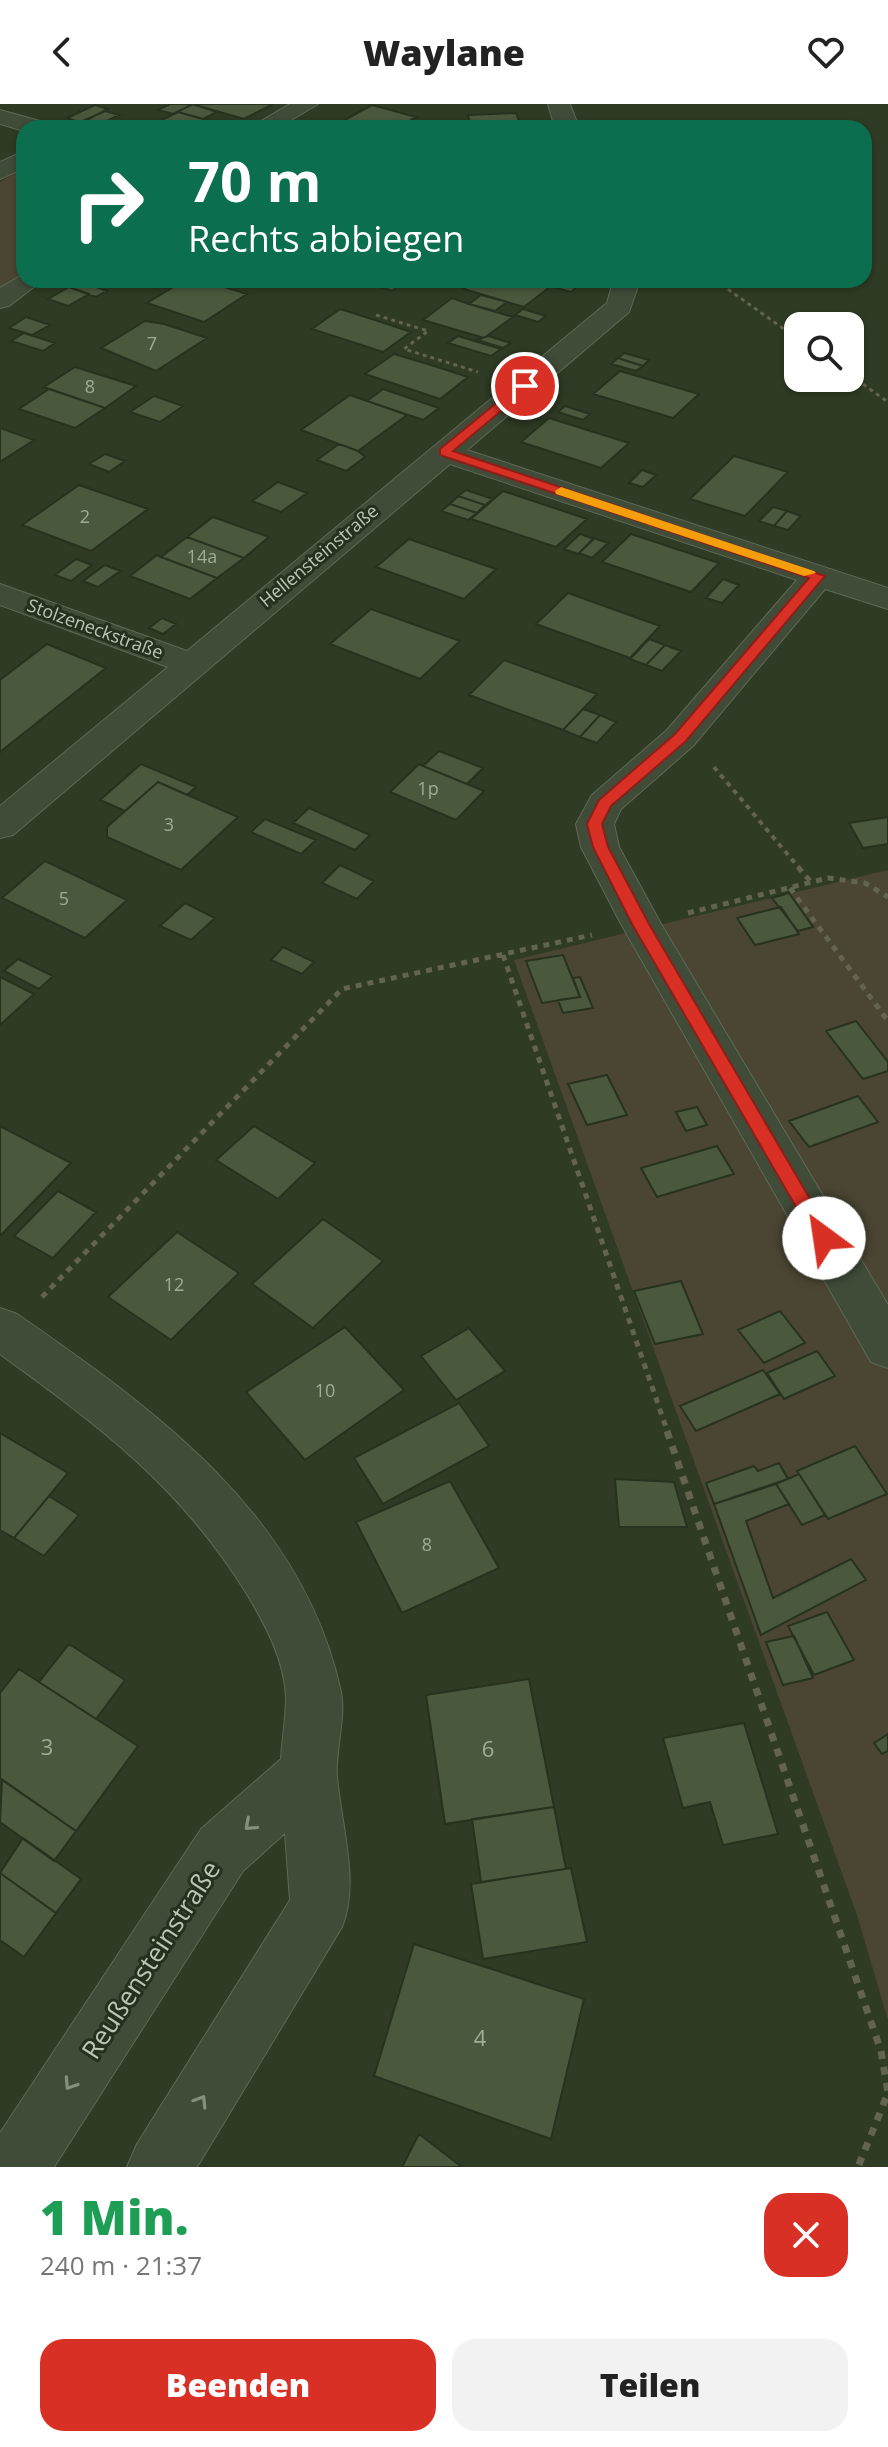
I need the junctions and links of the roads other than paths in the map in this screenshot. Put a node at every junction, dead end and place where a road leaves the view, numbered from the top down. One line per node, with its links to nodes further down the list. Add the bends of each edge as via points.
1 (307, 104): 2 (street)
2 (276, 120)
3 (18, 288): 5 (street)
4 (624, 288): 6 (street, Hellensteinstraße, via 620,306)
5 (0, 300)
6 (444, 452): 7 (street); 10 (street, Hellensteinstraße)
7 (818, 576): 9 (street); 13 (street, via 680,738 605,803 595,824 600,847 641,924)
8 (0, 594): 10 (street, Stolzeneckstraße)
9 (888, 599)
10 (190, 664): 11 (street, Hellensteinstraße)
11 (0, 826)
12 (4, 1330): 14 (street, via 105,1402 190,1476 246,1546 294,1621 314,1696)
13 (888, 1348)
14 (308, 1773): 15 (street, Reußensteinstraße, one-way to 15, via 222,1850); 16 (street, one-way to 14, via 321,1906)
15 (16, 2167)
16 (160, 2167)

